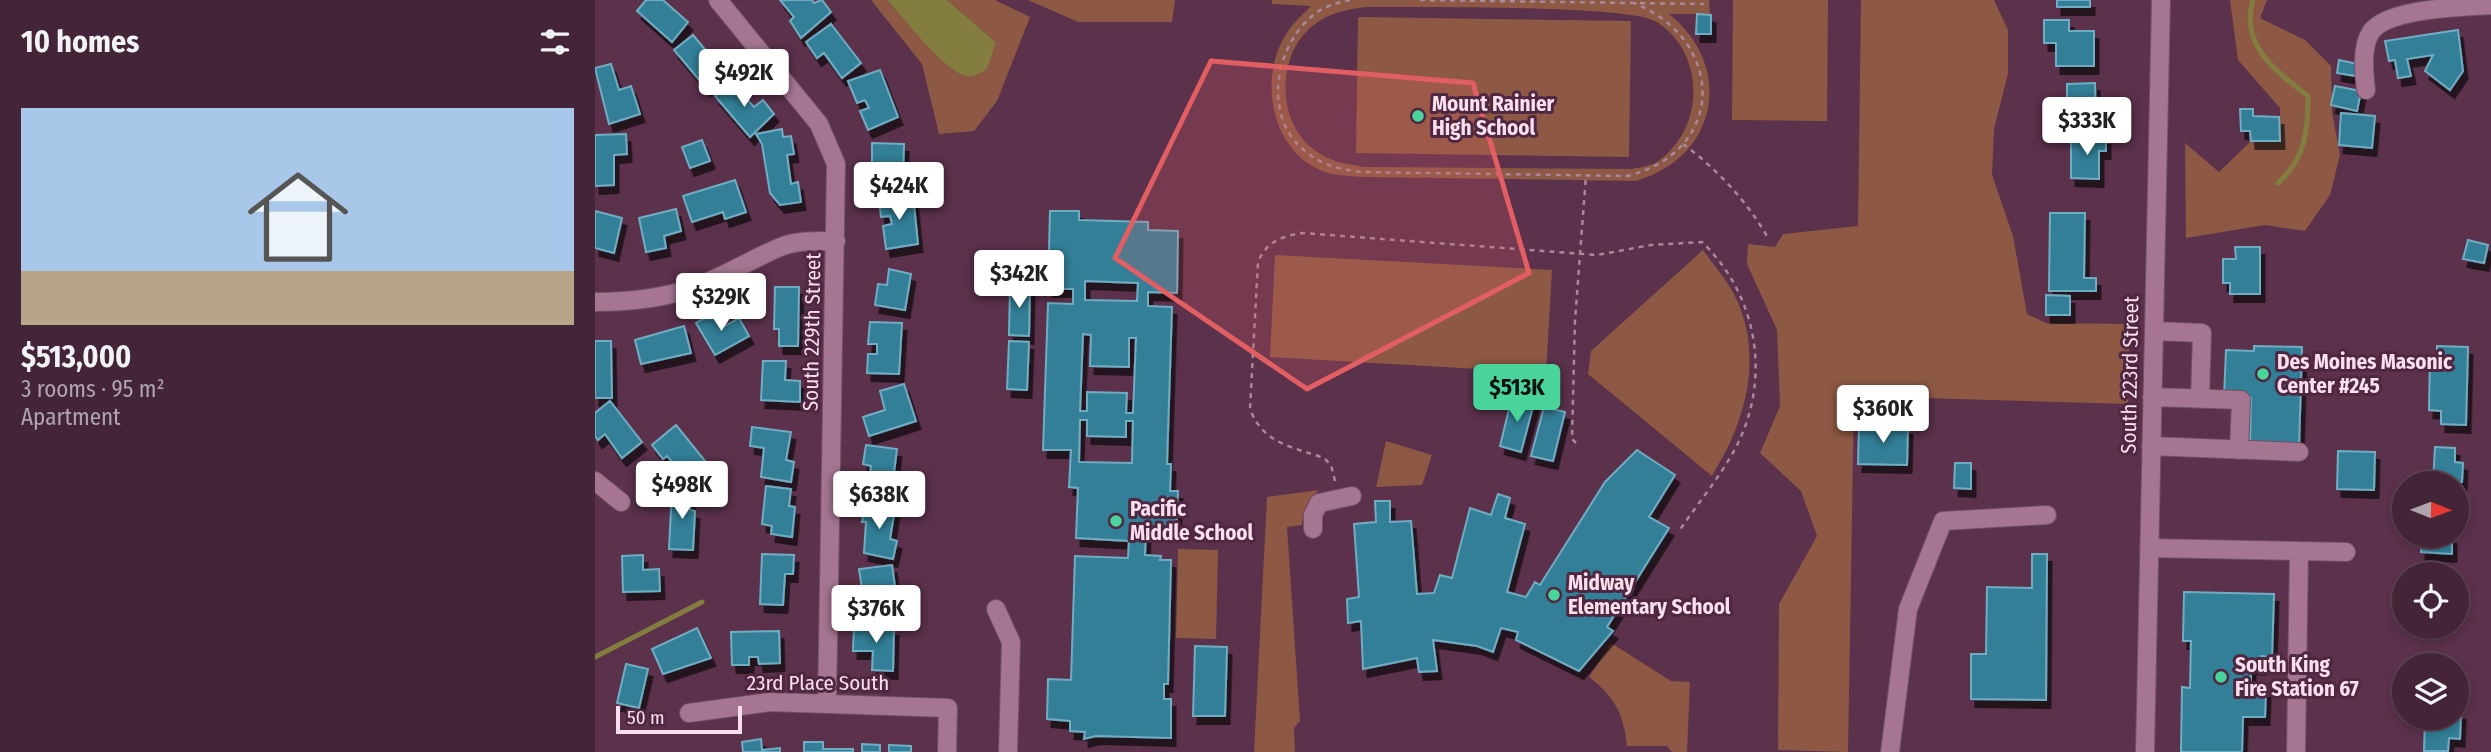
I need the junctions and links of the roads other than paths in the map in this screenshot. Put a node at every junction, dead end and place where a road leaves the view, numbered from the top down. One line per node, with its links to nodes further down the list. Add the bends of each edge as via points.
1 (718, 0): 5 (street, South 229th Street, via 819,124 829,143 837,164)
2 (2161, 0): 7 (street, South 223rd Street)
3 (2491, 5): 4 (street, via 2383,21 2368,38)
4 (2366, 90)
5 (836, 241): 6 (street, via 784,245 675,294); 22 (street, South 229th Street)
6 (595, 302)
7 (2154, 331): 8 (street, South 223rd Street); 9 (street, via 2202,333)
8 (2152, 397): 9 (street); 10 (street, South 223rd Street)
9 (2200, 399): 11 (street, via 2241,400)
10 (2151, 446): 11 (street); 18 (street, South 223rd Street)
11 (2239, 450): 12 (street)
12 (2298, 452)
13 (595, 481): 15 (street)
14 (1344, 497): 17 (street, via 1319,503)
15 (621, 502)
16 (2047, 515): 26 (street, via 1943,521 1908,610)
17 (1313, 529)
18 (2149, 548): 19 (street); 27 (street, South 223rd Street)
19 (2299, 551): 20 (street); 28 (street)
20 (2346, 552)
21 (996, 609): 25 (street, via 1011,642)
22 (827, 704): 23 (street, 23rd Place South, via 770,702); 24 (street, 23rd Place South, via 948,708)
23 (689, 713)
24 (947, 752)
25 (1008, 752)
26 (1890, 752)
27 (2145, 752)
28 (2296, 752)

